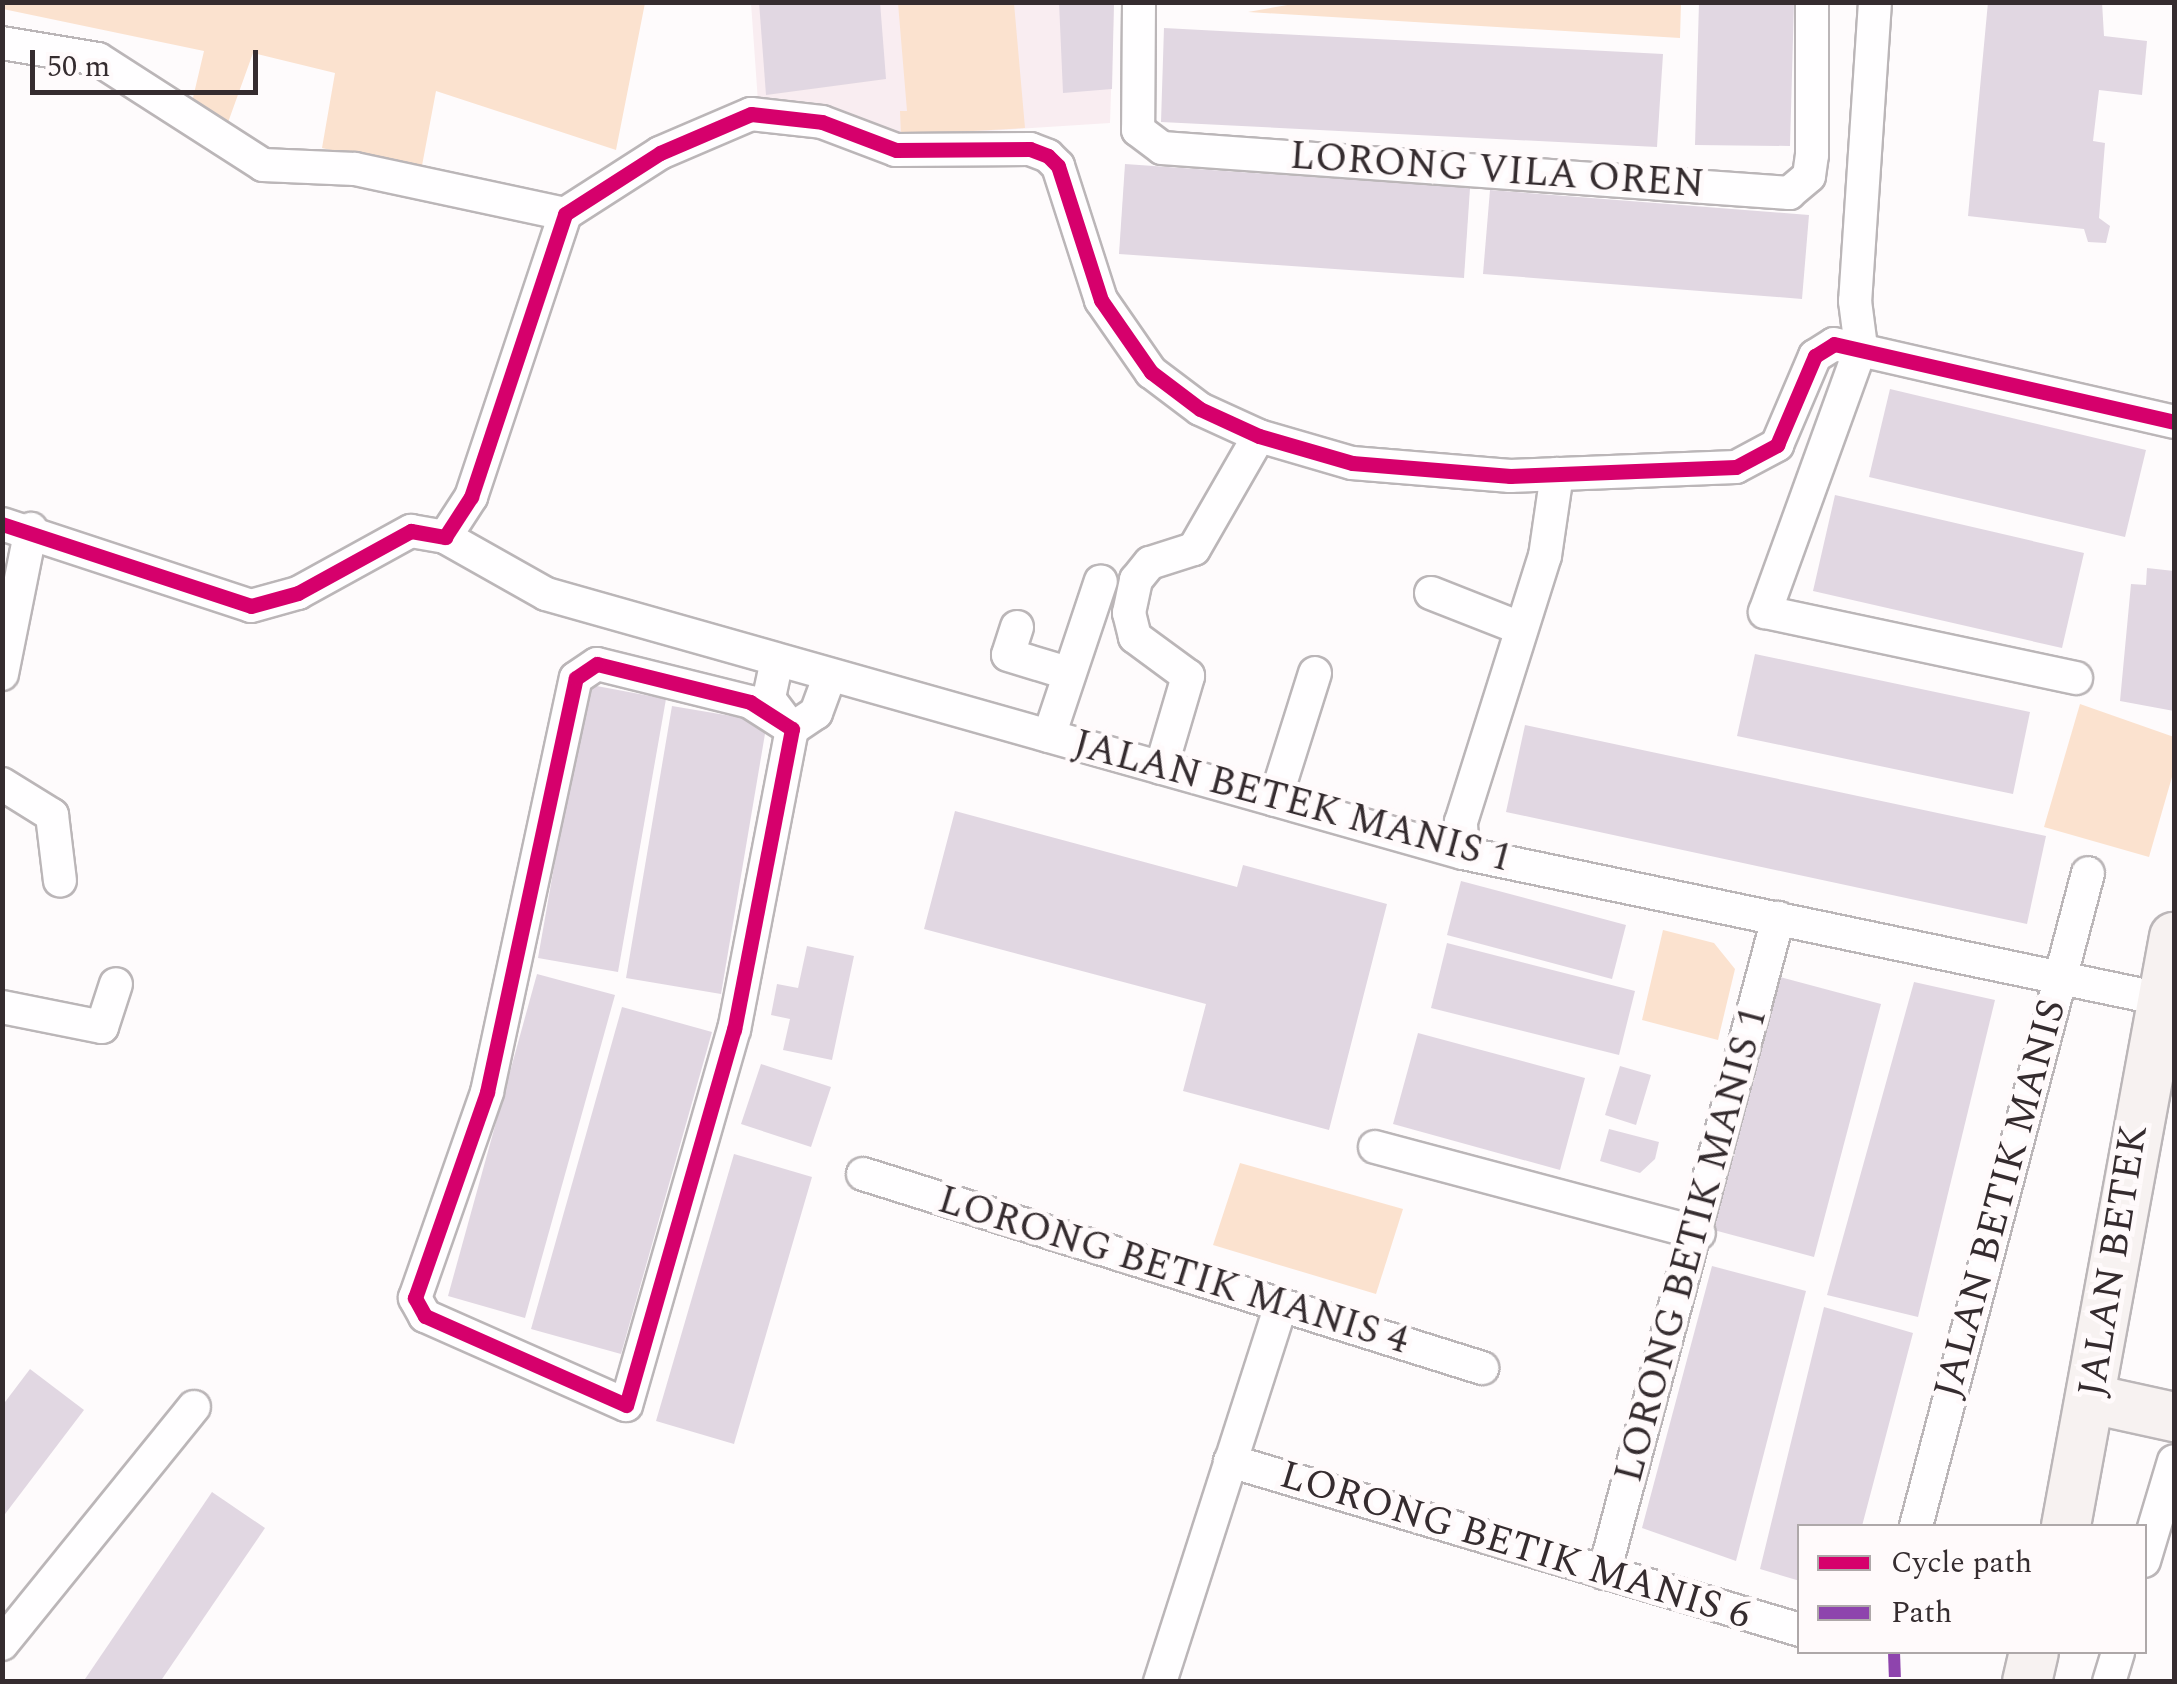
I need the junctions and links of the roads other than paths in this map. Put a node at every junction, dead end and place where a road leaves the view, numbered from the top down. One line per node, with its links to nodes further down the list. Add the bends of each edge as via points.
1 (1140, 2): 2 (street, LORONG VILA OREN, via 1138,130 1162,148 1789,193 1802,186 1811,166)
2 (1812, 2)
3 (1875, 2): 6 (street, via 1854,301)
4 (2, 43): 5 (street, via 98,59 263,164 355,169)
5 (565, 214): 8 (street, via 660,153 752,114 822,122 896,150 1030,149 1058,166 1085,264 1151,372 1200,409); 11 (street, via 472,498)
6 (1861, 347): 7 (street); 9 (street, via 1834,344 1815,356 1788,426 1761,459); 21 (street, via 1765,612)
7 (2174, 422)
8 (1259, 436): 9 (street, via 1352,462 1448,476); 24 (street, via 1194,549 1150,563 1136,580 1129,612 1135,638 1188,676)
9 (1557, 474): 15 (street, via 1546,556)
10 (16, 527): 11 (street, via 252,606 298,593 411,530); 19 (street)
11 (445, 536): 16 (street, JALAN BETEK MANIS 1, via 546,594)
12 (1101, 581): 17 (street)
13 (1432, 593): 15 (street)
14 (1017, 627): 17 (street, via 1008,655)
15 (1520, 628): 27 (street, via 1461,822)
16 (777, 660): 20 (street, JALAN BETEK MANIS 1); 22 (street, via 769,699)
17 (1064, 672): 23 (street)
18 (1315, 672): 26 (street)
19 (2, 674)
20 (830, 675): 22 (street, via 816,713); 23 (street, JALAN BETEK MANIS 1)
21 (2076, 678)
22 (792, 729): 22 (street, via 750,702 597,664 576,678 488,1092 415,1298 425,1316 626,1405 734,1029)
23 (1048, 736): 24 (street, JALAN BETEK MANIS 1)
24 (1162, 768): 26 (street, JALAN BETEK MANIS 1)
25 (2, 784): 29 (street, via 52,815)
26 (1276, 800): 27 (street, JALAN BETEK MANIS 1)
27 (1463, 853): 30 (street, JALAN BETEK MANIS 1)
28 (2088, 872): 32 (street, JALAN BETIK MANIS)
29 (60, 882)
30 (1778, 918): 32 (street, JALAN BETEK MANIS 1); 38 (street, LORONG BETIK MANIS 1)
31 (2174, 937): 34 (street, JALAN BETEK)
32 (2060, 976): 34 (street, JALAN BETEK MANIS 1); 46 (street, JALAN BETIK MANIS)
33 (116, 984): 35 (street, via 102,1027)
34 (2161, 1000): 41 (street, JALAN BETEK)
35 (2, 1007)
36 (1375, 1147): 38 (street)
37 (863, 1174): 39 (street, LORONG BETIK MANIS 4)
38 (1700, 1233): 49 (street, LORONG BETIK MANIS 1)
39 (1281, 1304): 40 (street, LORONG BETIK MANIS 4); 44 (street)
40 (1482, 1368)
41 (2092, 1399): 43 (street); 47 (street, JALAN BETEK)
42 (194, 1408): 51 (street)
43 (2174, 1417)
44 (1230, 1461): 49 (street, LORONG BETIK MANIS 6); 54 (street)
45 (2171, 1481): 48 (street)
46 (1917, 1524)
47 (2066, 1524)
48 (2147, 1552)
49 (1604, 1572): 50 (street, LORONG BETIK MANIS 6)
50 (1797, 1629)
51 (2, 1644)
52 (2034, 1654): 55 (street)
53 (2117, 1654): 56 (street)
54 (1160, 1682)
55 (2027, 1682)
56 (2109, 1682)

